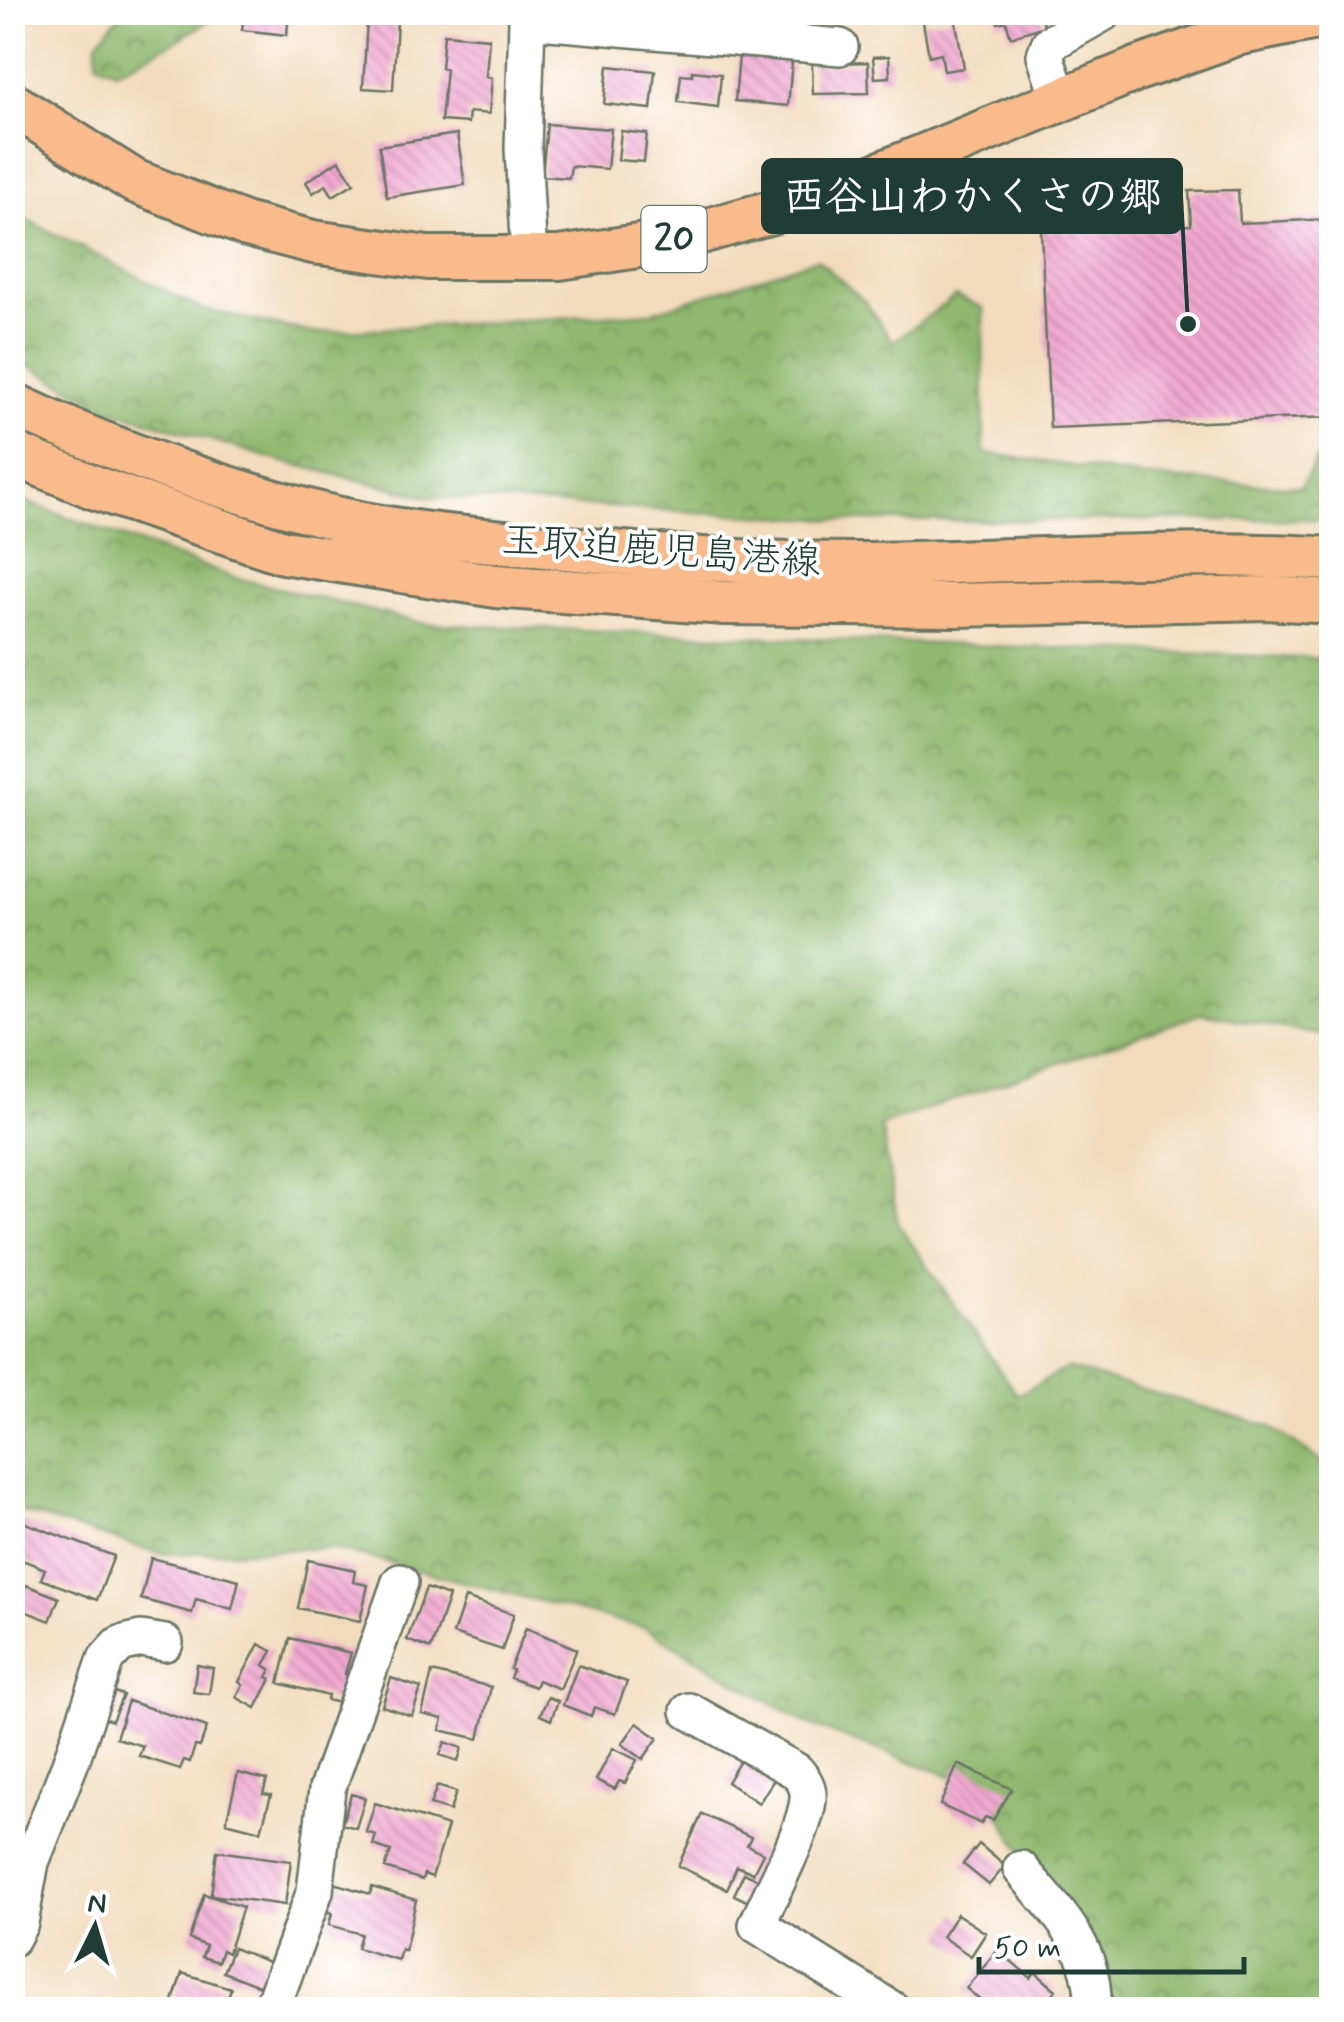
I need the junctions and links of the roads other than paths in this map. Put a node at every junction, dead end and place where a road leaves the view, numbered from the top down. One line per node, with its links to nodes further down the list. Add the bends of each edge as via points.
1 (1104, 12): 4 (street, via 1049,44 1045,55)
2 (1318, 16): 4 (main road, 20, via 1236,34)
3 (840, 46): 6 (street, via 527,20 522,148)
4 (1060, 101): 6 (main road, 20, via 818,199 665,242)
5 (12, 104): 6 (main road, 20, via 134,181 247,225 428,258)
6 (529, 259)
7 (12, 404): 9 (main road, 玉取迫鹿児島港線, via 156,462 314,513 435,535 753,562)
8 (12, 453): 10 (main road, 玉取迫鹿児島港線, via 283,552 496,586 724,603)
9 (1332, 559)
10 (1332, 602)
11 (400, 1582): 16 (street, via 326,1789 315,1891)
12 (164, 1643): 15 (street, via 120,1644 106,1659 31,1862)
13 (688, 1711): 17 (street, via 806,1782 802,1820 758,1925)
14 (1021, 1869): 18 (street, via 1089,1962)
15 (12, 1938)
16 (271, 2010)
17 (893, 2010)
18 (1093, 2010)

